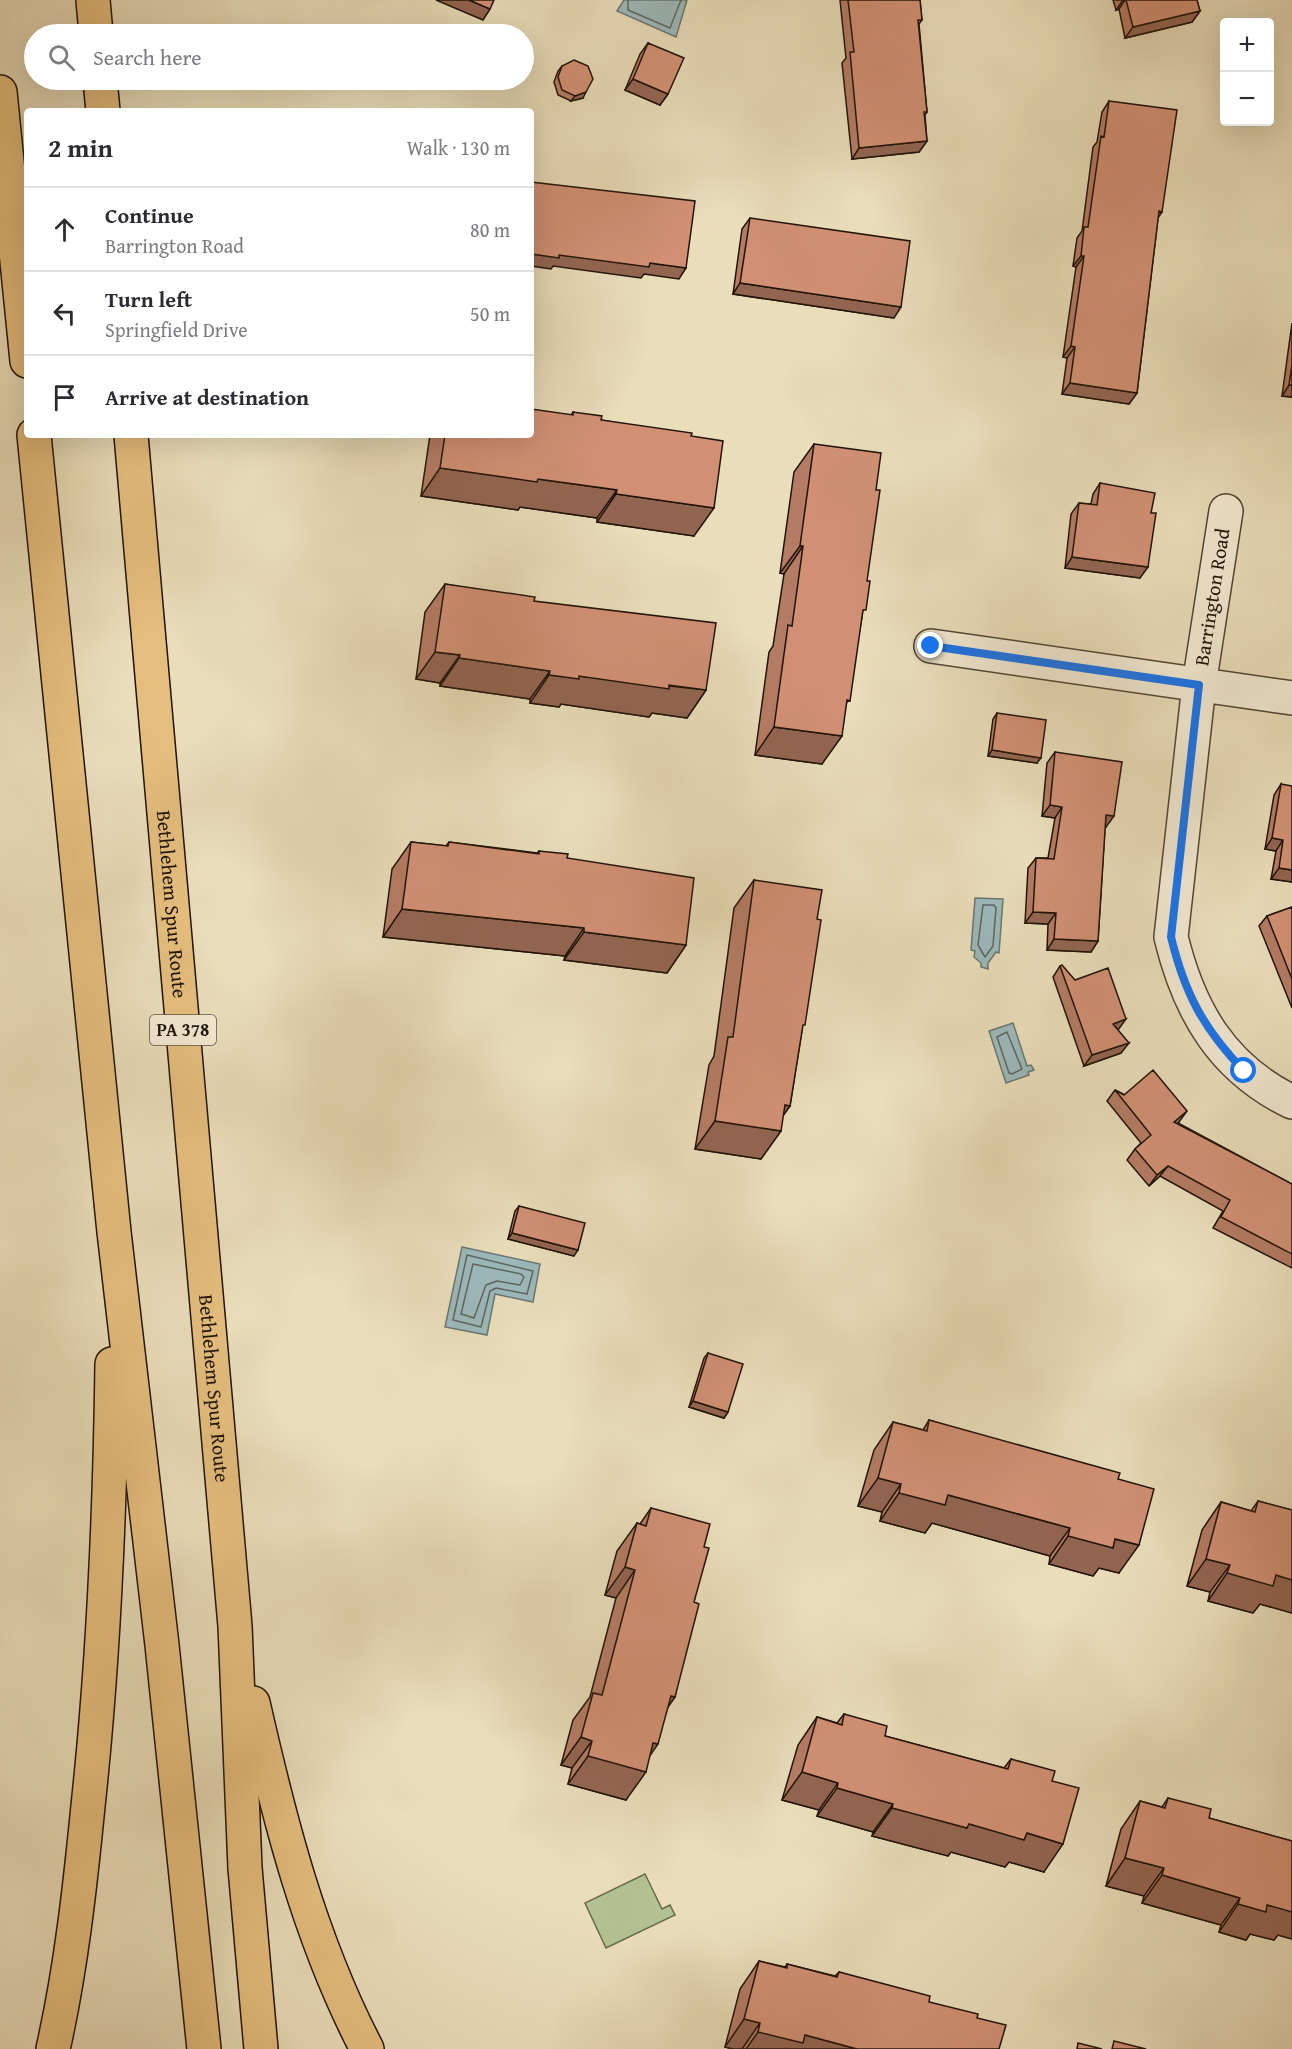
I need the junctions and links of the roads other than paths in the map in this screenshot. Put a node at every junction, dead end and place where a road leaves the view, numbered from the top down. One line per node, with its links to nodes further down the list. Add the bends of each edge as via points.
1 (93, 0): 2 (highway)
2 (95, 24)
3 (101, 90): 5 (highway)
4 (0, 92): 6 (highway)
5 (103, 108)
6 (24, 331)
7 (34, 438): 14 (highway)
8 (131, 438): 15 (highway, Bethlehem Spur Route / PA 378)
9 (1226, 511): 11 (street, Barrington Road)
10 (931, 646): 11 (street)
11 (1199, 685): 12 (street); 13 (street, Barrington Road, via 1173,946 1180,975 1196,1011 1217,1043 1244,1071)
12 (1292, 698)
13 (1292, 1102)
14 (114, 1232): 16 (highway, via 110,1536 103,1648 83,1854); 17 (highway)
15 (235, 1626): 18 (highway, via 245,1868); 19 (highway, via 297,1876 331,1973)
16 (52, 2049)
17 (204, 2049)
18 (261, 2049)
19 (367, 2049)

